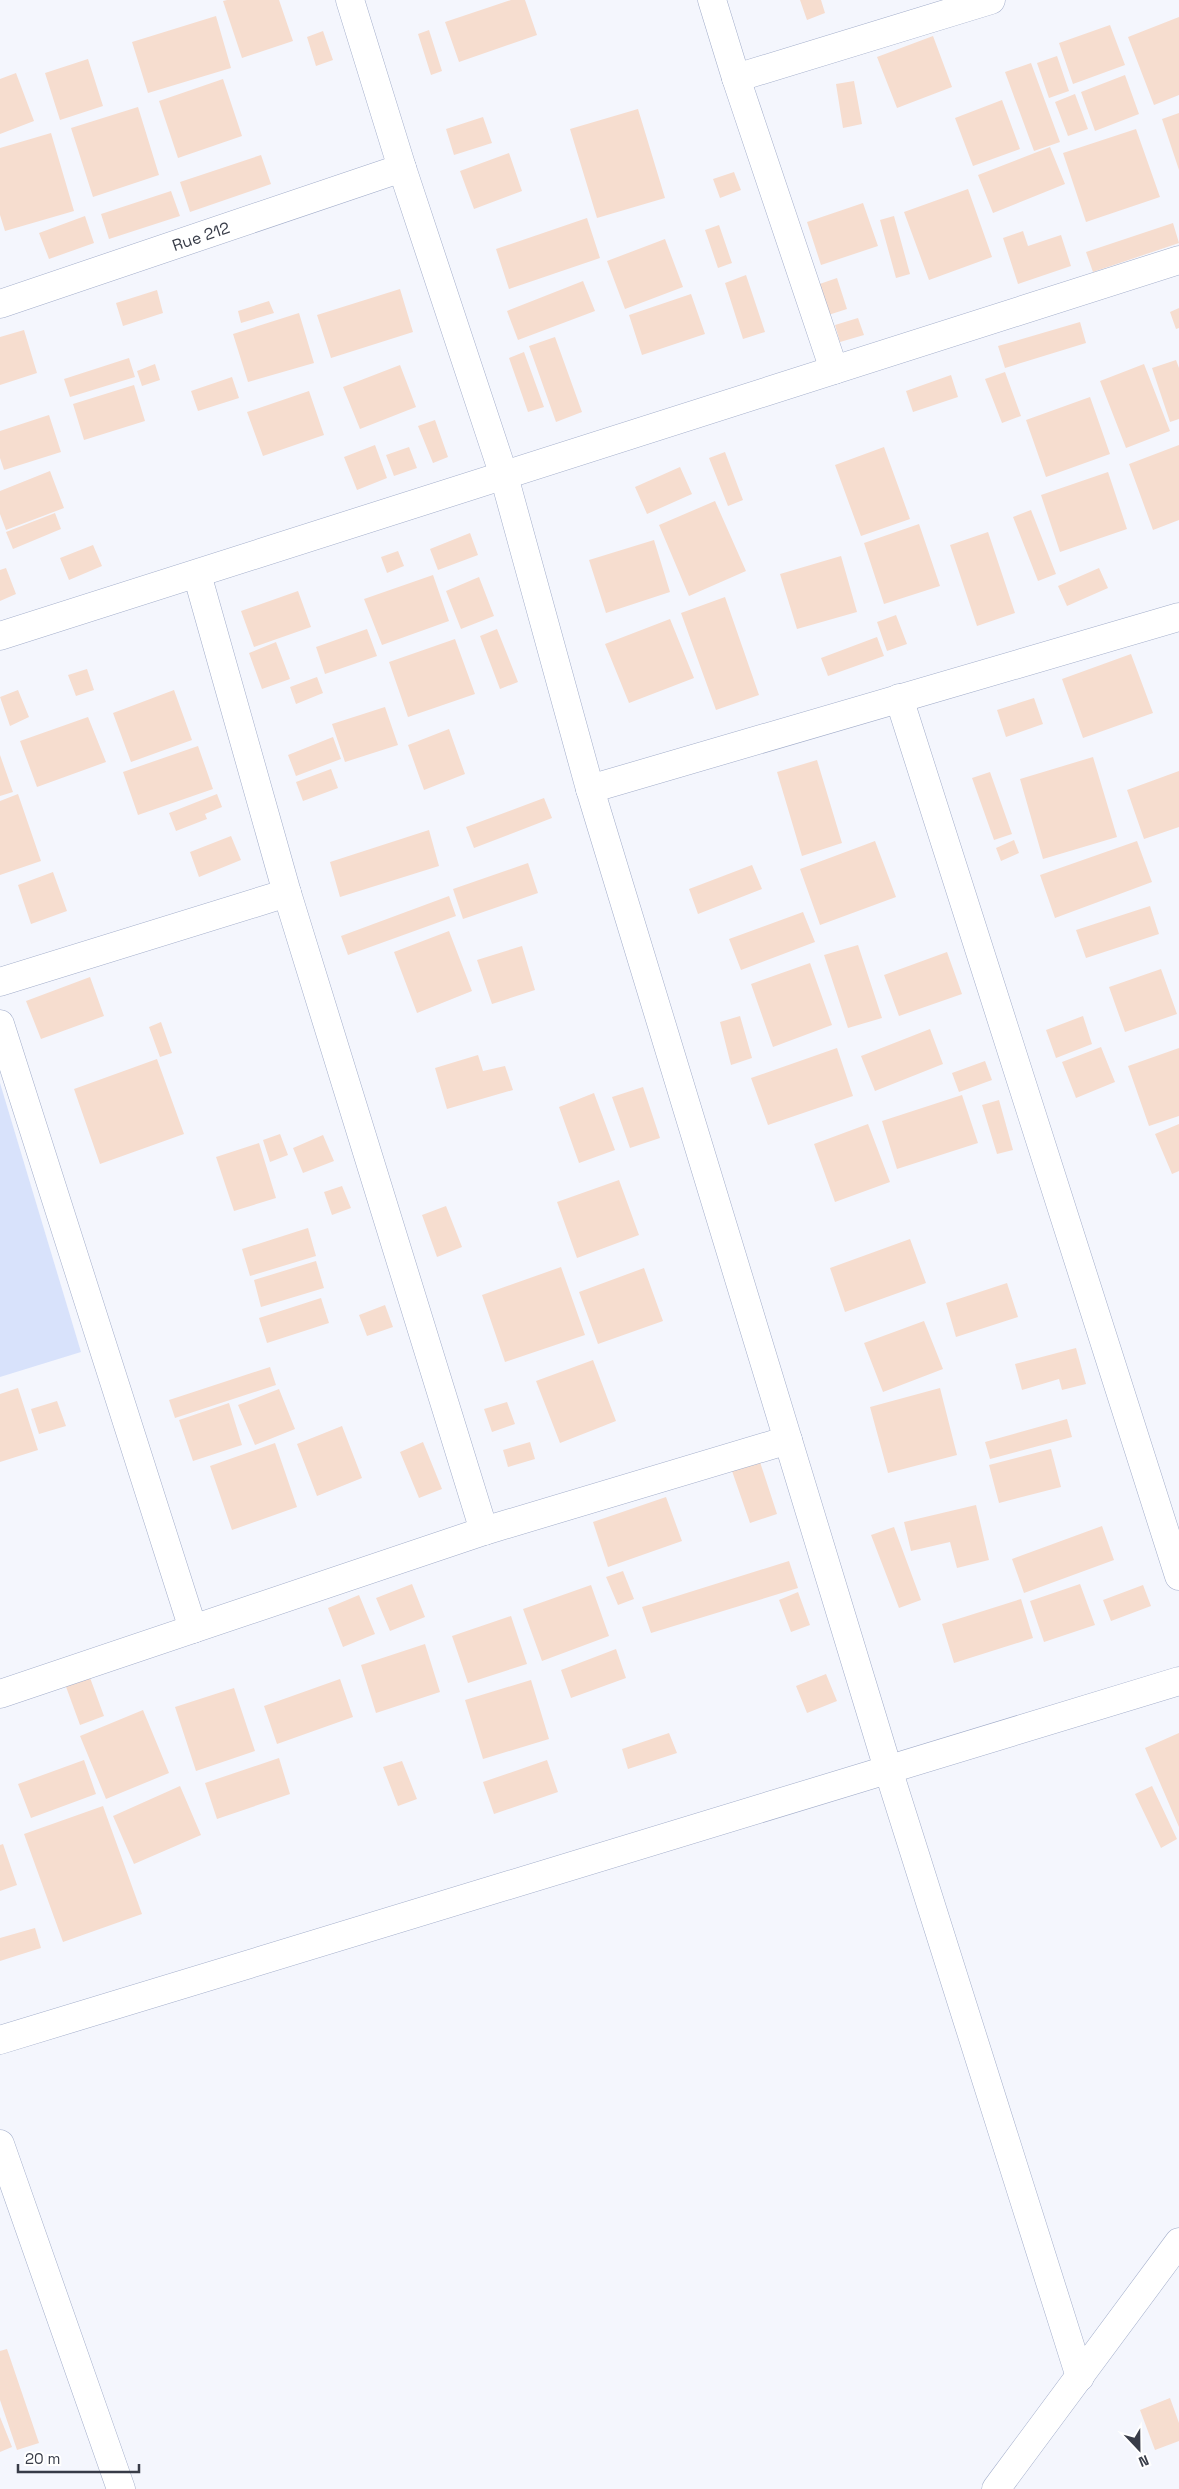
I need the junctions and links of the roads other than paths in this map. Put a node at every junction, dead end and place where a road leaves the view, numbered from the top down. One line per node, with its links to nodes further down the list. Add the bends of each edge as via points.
1 (350, 0): 5 (street)
2 (712, 0): 4 (street)
3 (991, 0): 4 (street)
4 (736, 78): 8 (street)
5 (402, 168): 7 (street, Rue 212); 9 (street)
6 (1179, 260): 8 (street)
7 (0, 304)
8 (834, 370): 9 (street)
9 (504, 476): 10 (street); 14 (street)
10 (197, 574): 12 (street); 15 (street)
11 (1179, 617): 13 (street)
12 (0, 636)
13 (899, 698): 14 (street); 20 (street)
14 (590, 789): 18 (street)
15 (286, 893): 16 (street); 19 (street)
16 (0, 982)
17 (0, 1024): 21 (street)
18 (788, 1440): 19 (street); 24 (street)
19 (484, 1531): 21 (street)
20 (1179, 1576)
21 (193, 1629): 23 (street)
22 (1179, 1681): 24 (street)
23 (0, 1694)
24 (888, 1769): 25 (street); 28 (street)
25 (0, 2040)
26 (0, 2144): 29 (street)
27 (1179, 2242): 28 (street)
28 (1080, 2376): 30 (street)
29 (121, 2489)
30 (996, 2489)

